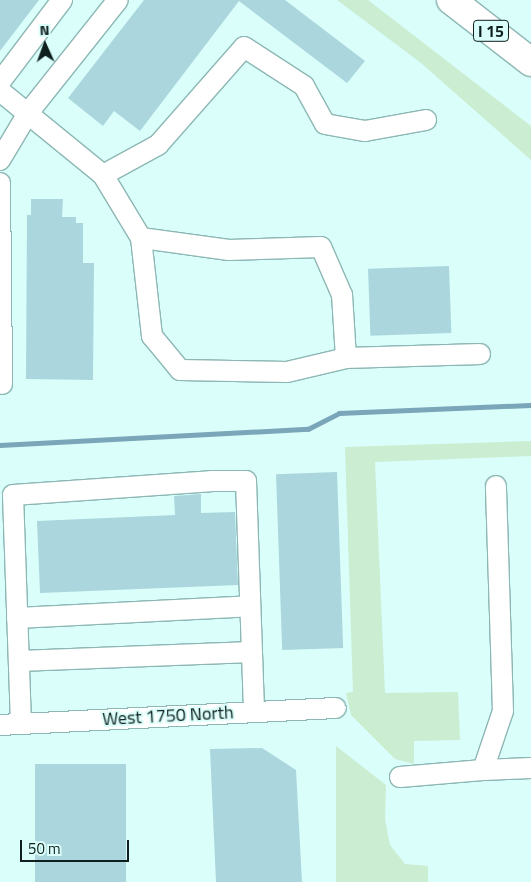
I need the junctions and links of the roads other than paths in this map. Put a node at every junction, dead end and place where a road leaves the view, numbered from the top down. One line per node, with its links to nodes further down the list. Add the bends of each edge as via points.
1 (62, 0): 5 (street)
2 (118, 0): 7 (street)
3 (452, 0): 4 (highway, I 15)
4 (531, 62)
5 (0, 82)
6 (0, 90): 7 (street)
7 (28, 113): 9 (street); 10 (street)
8 (426, 120): 10 (street, via 365,131 325,124 304,86 244,48 158,145)
9 (0, 160)
10 (103, 175): 12 (street)
11 (0, 183): 15 (street)
12 (141, 238): 14 (street, via 229,250 321,247 342,295); 14 (street, via 152,336 180,370 287,372)
13 (480, 354): 14 (street)
14 (346, 358)
15 (2, 384)
16 (496, 486): 26 (street, via 504,711)
17 (250, 606): 18 (street); 18 (street, via 246,481 210,481 13,495); 19 (street)
18 (17, 618): 20 (street)
19 (252, 652): 20 (street); 22 (street)
20 (19, 661): 23 (street)
21 (336, 708): 22 (street, West 1750 North)
22 (254, 712): 23 (street, West 1750 North)
23 (21, 724): 24 (street, West 1750 North)
24 (0, 725)
25 (531, 768): 26 (street)
26 (483, 770): 27 (street)
27 (400, 777)

